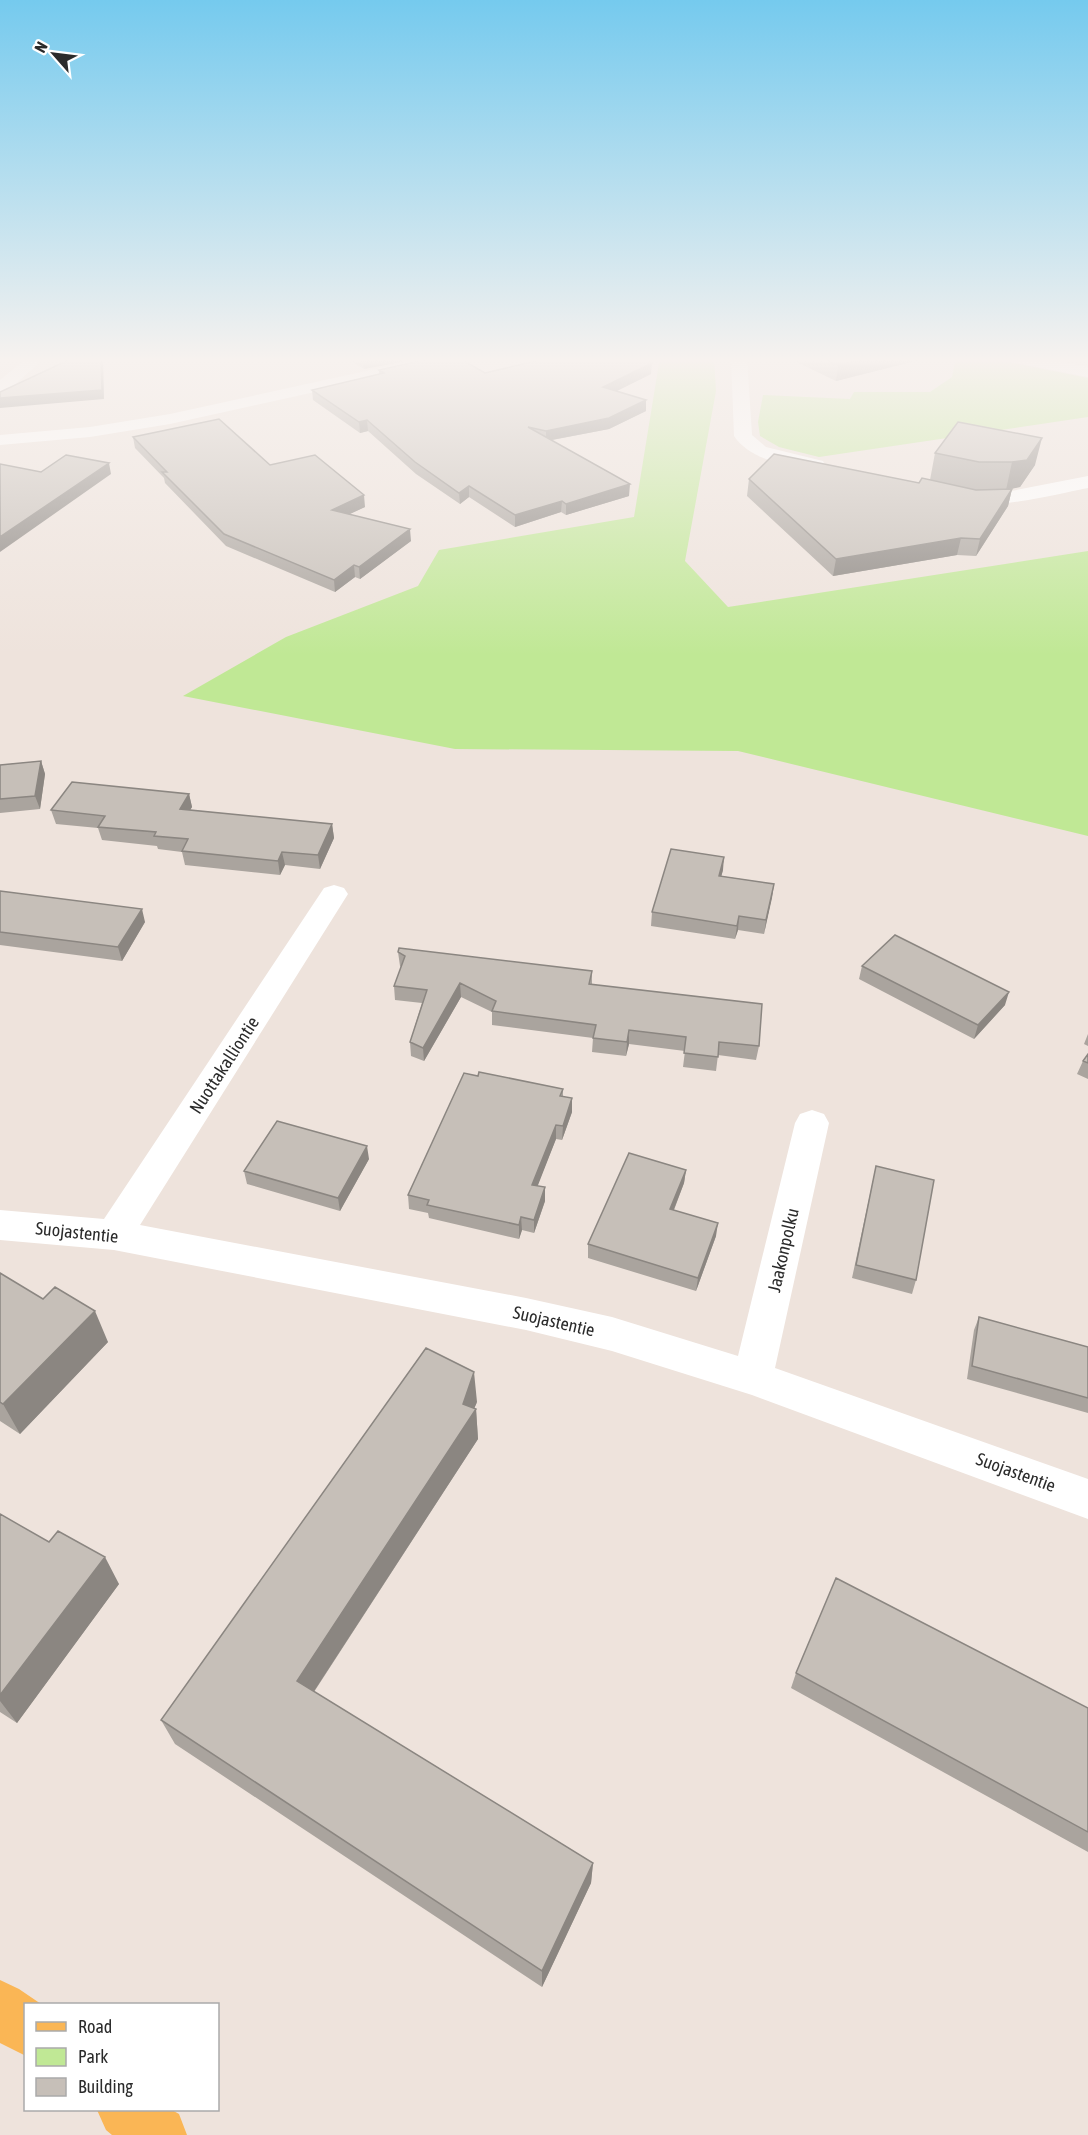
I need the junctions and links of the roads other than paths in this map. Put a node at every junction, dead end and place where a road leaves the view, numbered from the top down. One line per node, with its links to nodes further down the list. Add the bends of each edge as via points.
1 (782, 457): 2 (street)
2 (829, 468)
3 (1088, 483): 4 (street, via 1006,498)
4 (951, 494)
5 (334, 894): 8 (street, Nuottakalliontie)
6 (812, 1123): 9 (street, Jaakonpolku)
7 (0, 1225): 8 (street, Suojastentie)
8 (114, 1235): 9 (street, Suojastentie, via 526,1314 612,1334)
9 (753, 1378): 10 (street, Suojastentie)
10 (1088, 1499)
11 (0, 2008): 12 (main road)
12 (24, 2026)
13 (128, 2111): 14 (main road)
14 (158, 2135)

